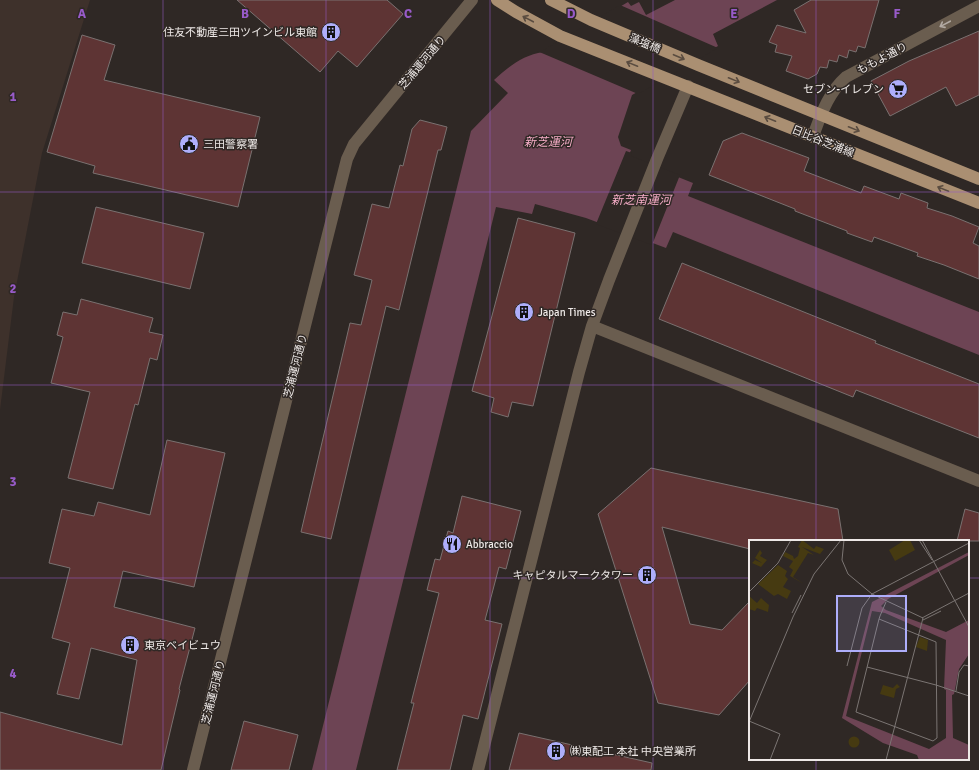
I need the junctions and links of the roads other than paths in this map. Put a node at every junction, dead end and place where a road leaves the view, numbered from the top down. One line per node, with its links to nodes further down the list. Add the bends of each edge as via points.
1 (472, 0): 13 (street, 芝浦運河通り, via 354,144 348,159)
2 (497, 0): 6 (main road, 日比谷芝浦線, one-way to 2, via 560,36)
3 (551, 0): 5 (main road, 藻塩橋, one-way to 5, via 591,20)
4 (979, 6): 7 (street, ももよ通り, one-way to 7, via 846,77 830,95)
5 (698, 65): 7 (main road, 日比谷芝浦線, one-way to 7)
6 (688, 86): 8 (main road, 日比谷芝浦線, one-way to 6); 11 (street, via 656,159)
7 (821, 116): 8 (street, ももよ通り); 9 (main road, 日比谷芝浦線, one-way to 9)
8 (813, 136): 10 (main road, 日比谷芝浦線, one-way to 8)
9 (979, 179)
10 (979, 203)
11 (592, 326): 12 (street); 14 (street)
12 (979, 481)
13 (193, 770)
14 (478, 770)

